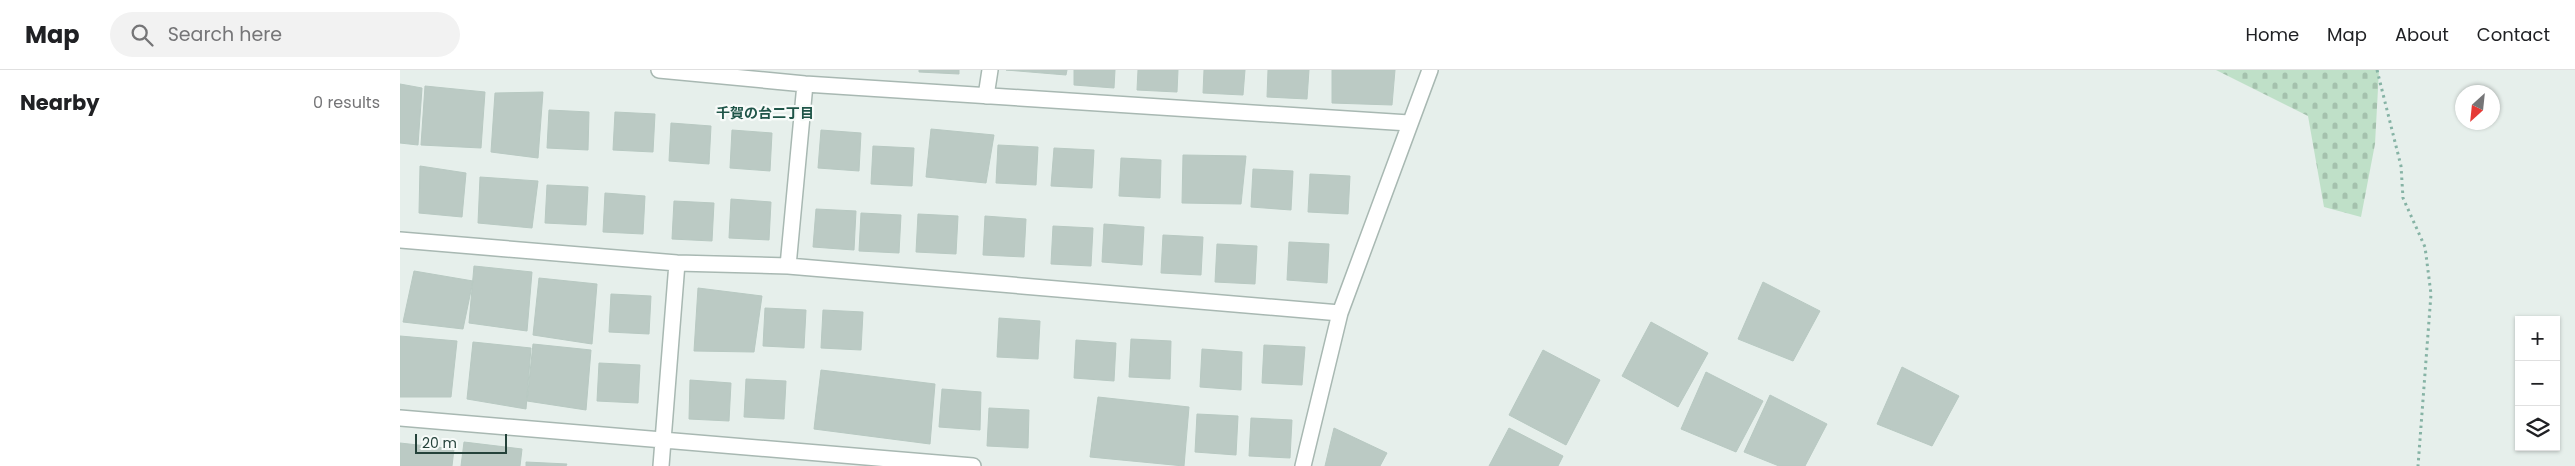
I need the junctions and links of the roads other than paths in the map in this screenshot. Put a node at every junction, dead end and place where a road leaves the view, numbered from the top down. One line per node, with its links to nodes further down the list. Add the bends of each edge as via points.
1 (659, 70): 4 (street)
2 (990, 70): 5 (street)
3 (1430, 70): 6 (street)
4 (805, 84): 5 (street); 9 (street)
5 (986, 96): 6 (street)
6 (1410, 122): 10 (street)
7 (400, 240): 8 (street)
8 (676, 263): 9 (street); 12 (street)
9 (788, 266): 10 (street)
10 (1340, 313): 15 (street)
11 (400, 418): 12 (street)
12 (663, 440): 13 (street); 14 (street)
13 (661, 466)
14 (973, 466)
15 (1303, 466)

